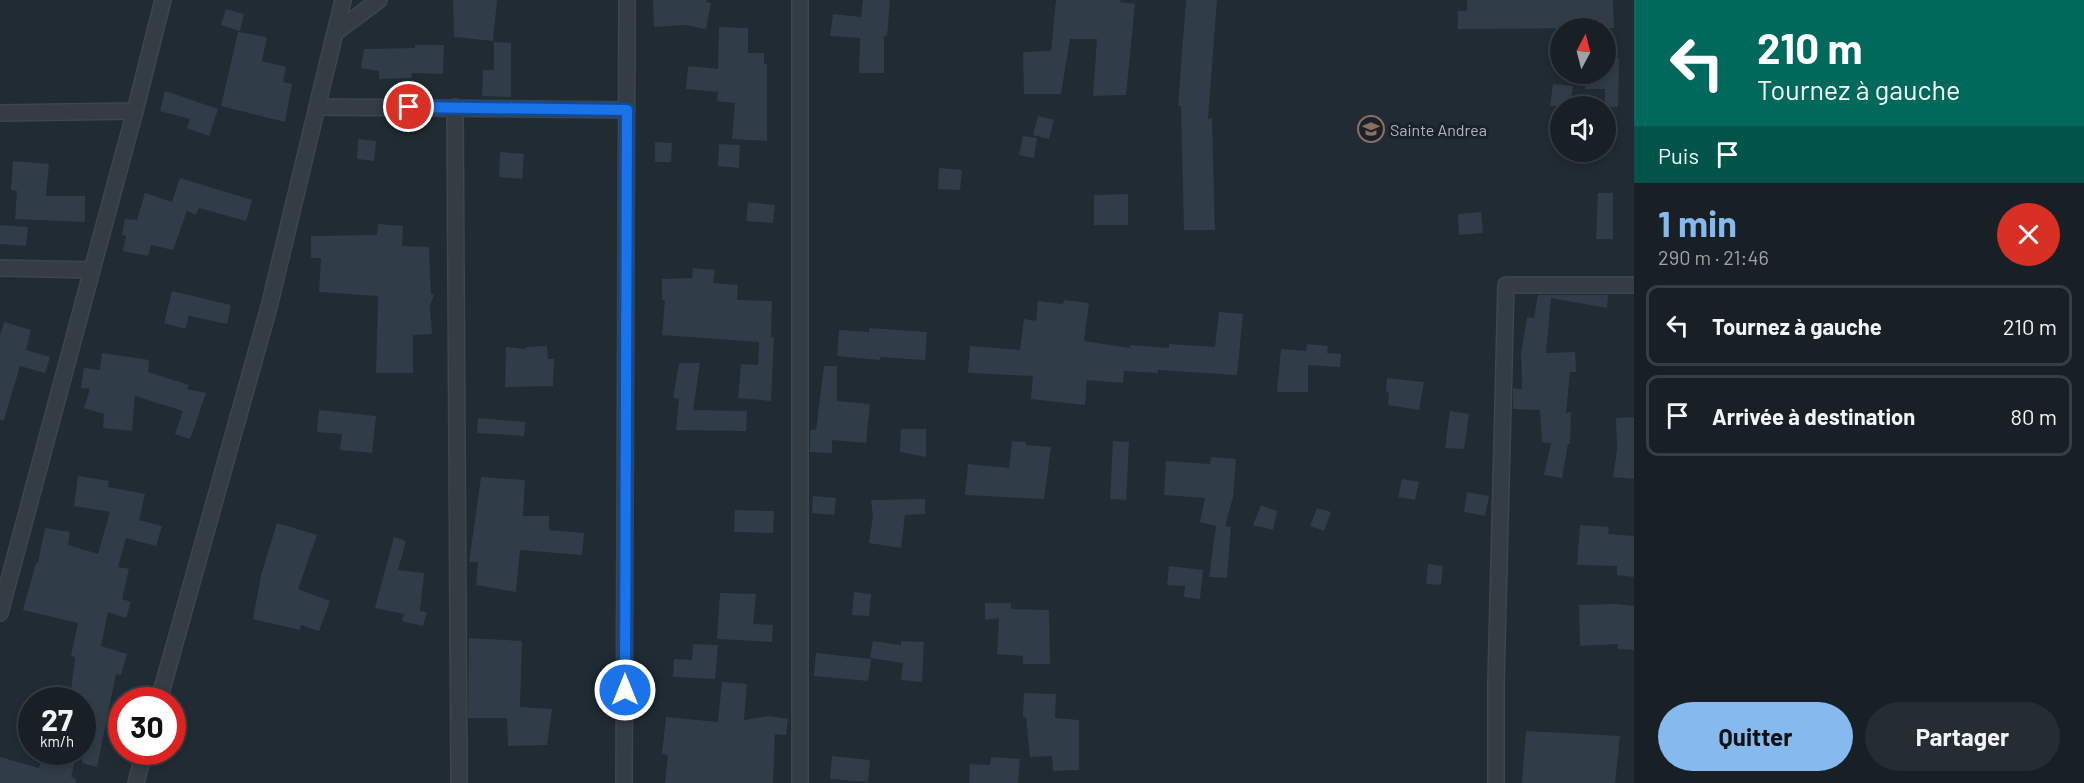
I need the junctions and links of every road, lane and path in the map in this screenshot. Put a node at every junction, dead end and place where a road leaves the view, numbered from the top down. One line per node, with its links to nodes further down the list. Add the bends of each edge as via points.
1 (163, 0): 10 (street)
2 (343, 0): 6 (street)
3 (379, 0): 6 (street)
4 (627, 0): 9 (street)
5 (800, 0): 21 (street)
6 (336, 32): 8 (street)
7 (455, 107): 8 (street); 9 (street); 19 (street)
8 (317, 108): 16 (street, via 269,307)
9 (627, 110): 20 (street)
10 (135, 111): 11 (street); 13 (street)
11 (0, 113)
12 (0, 268): 13 (street)
13 (92, 270): 15 (street)
14 (1634, 285): 22 (street, via 1506,285)
15 (0, 613)
16 (163, 687)
17 (141, 765): 18 (street)
18 (136, 783)
19 (459, 783)
20 (624, 783)
21 (800, 783)
22 (1496, 783)

